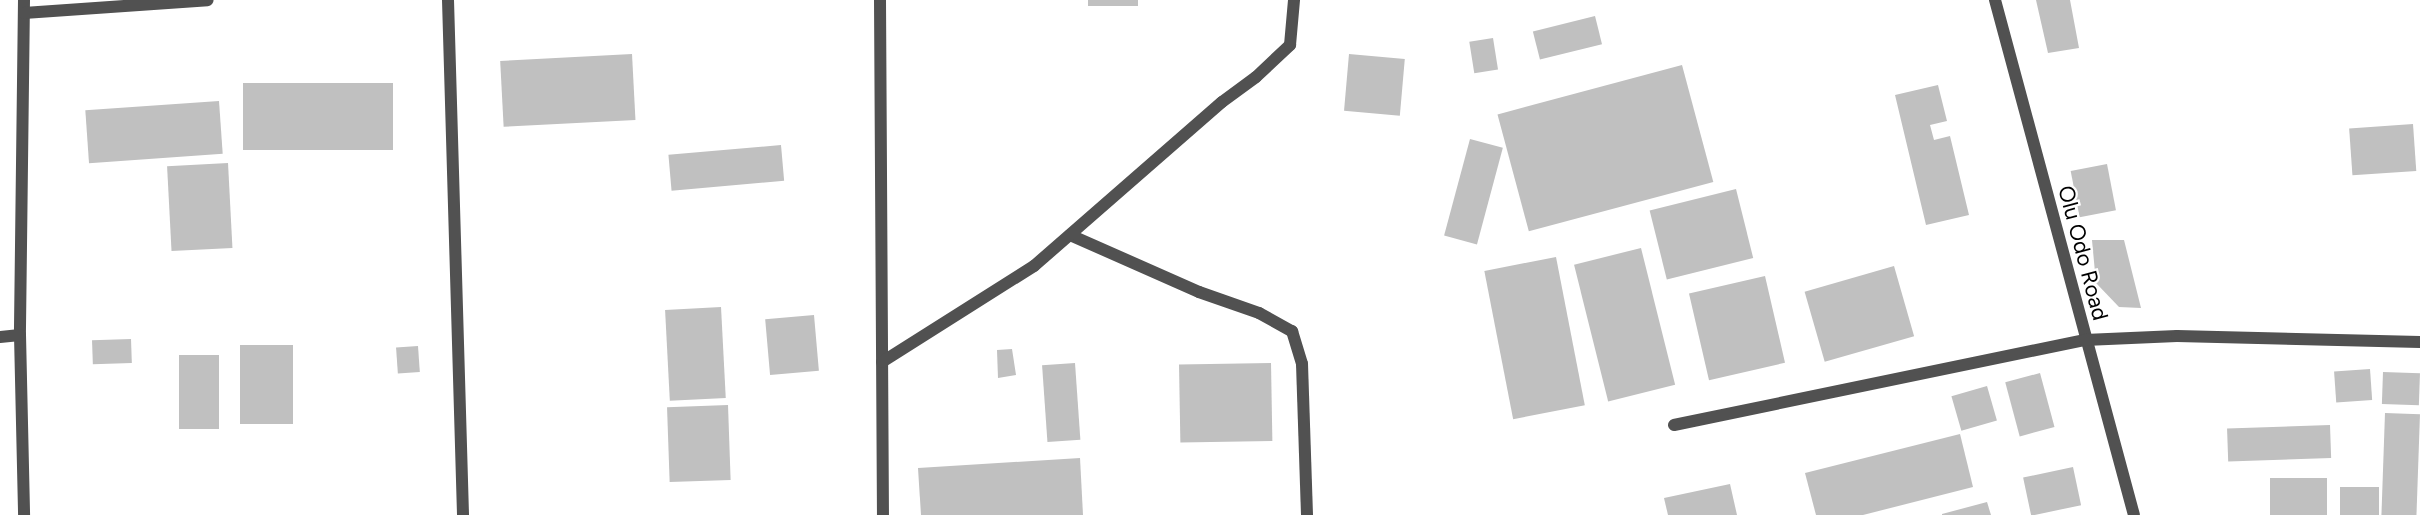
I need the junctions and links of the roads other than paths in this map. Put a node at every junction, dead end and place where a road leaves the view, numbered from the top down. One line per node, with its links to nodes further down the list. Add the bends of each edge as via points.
1 (24, 0): 7 (street)
2 (208, 0): 7 (street)
3 (448, 0): 16 (street)
4 (880, 0): 13 (street)
5 (1294, 0): 8 (street, via 1290,45)
6 (1995, 0): 11 (street, Olu Odo Road)
7 (24, 13): 9 (street)
8 (1070, 235): 13 (street, via 1034,266); 18 (street, via 1199,292 1259,313 1292,331 1302,364)
9 (20, 335): 10 (street); 15 (street)
10 (0, 337)
11 (2085, 340): 12 (street, via 2177,336); 14 (street); 19 (street, Olu Odo Road)
12 (2420, 342)
13 (882, 362): 17 (street)
14 (1674, 425)
15 (24, 515)
16 (463, 515)
17 (883, 515)
18 (1307, 515)
19 (2134, 515)

